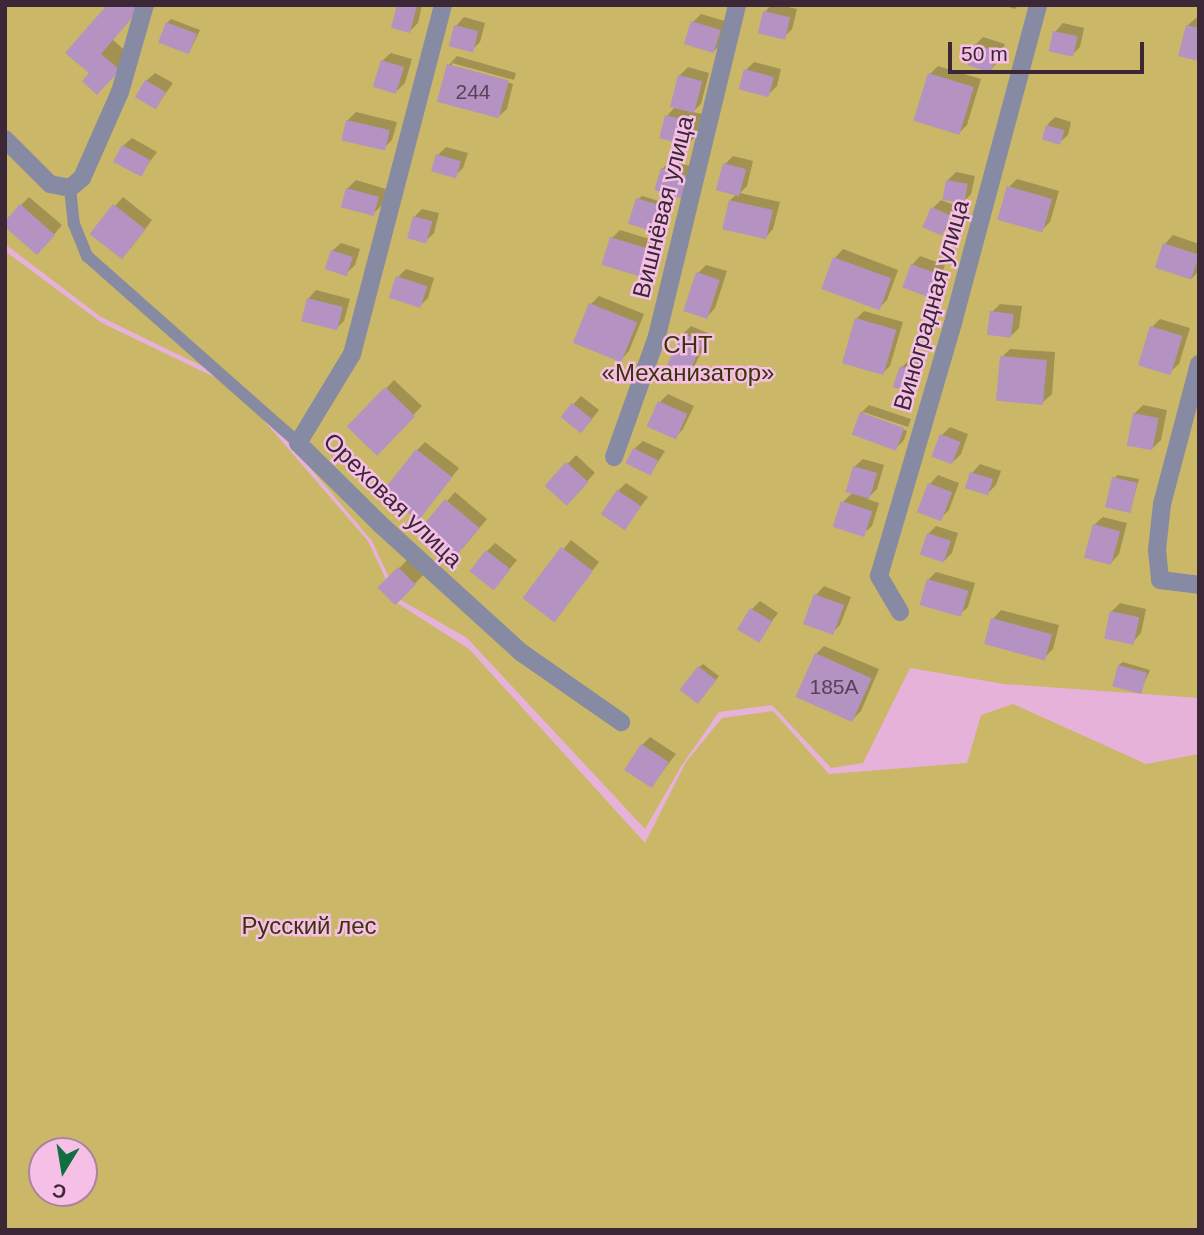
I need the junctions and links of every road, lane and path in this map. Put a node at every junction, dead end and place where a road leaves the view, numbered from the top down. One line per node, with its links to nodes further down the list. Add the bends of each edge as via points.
1 (145, 5): 6 (street, via 120,92 82,178)
2 (443, 5): 8 (street, Ореховая улица, via 352,354)
3 (737, 5): 9 (street, Вишнёвая улица, via 657,337)
4 (1038, 5): 11 (street, Виноградная улица, via 879,576)
5 (5, 139): 6 (street, via 50,184)
6 (70, 188): 8 (lane, via 74,224 88,256)
7 (1199, 363): 10 (street, via 1162,504 1157,550 1160,580)
8 (298, 443): 12 (street, Ореховая улица, via 522,653)
9 (614, 457)
10 (1199, 585)
11 (900, 612)
12 (621, 722)

